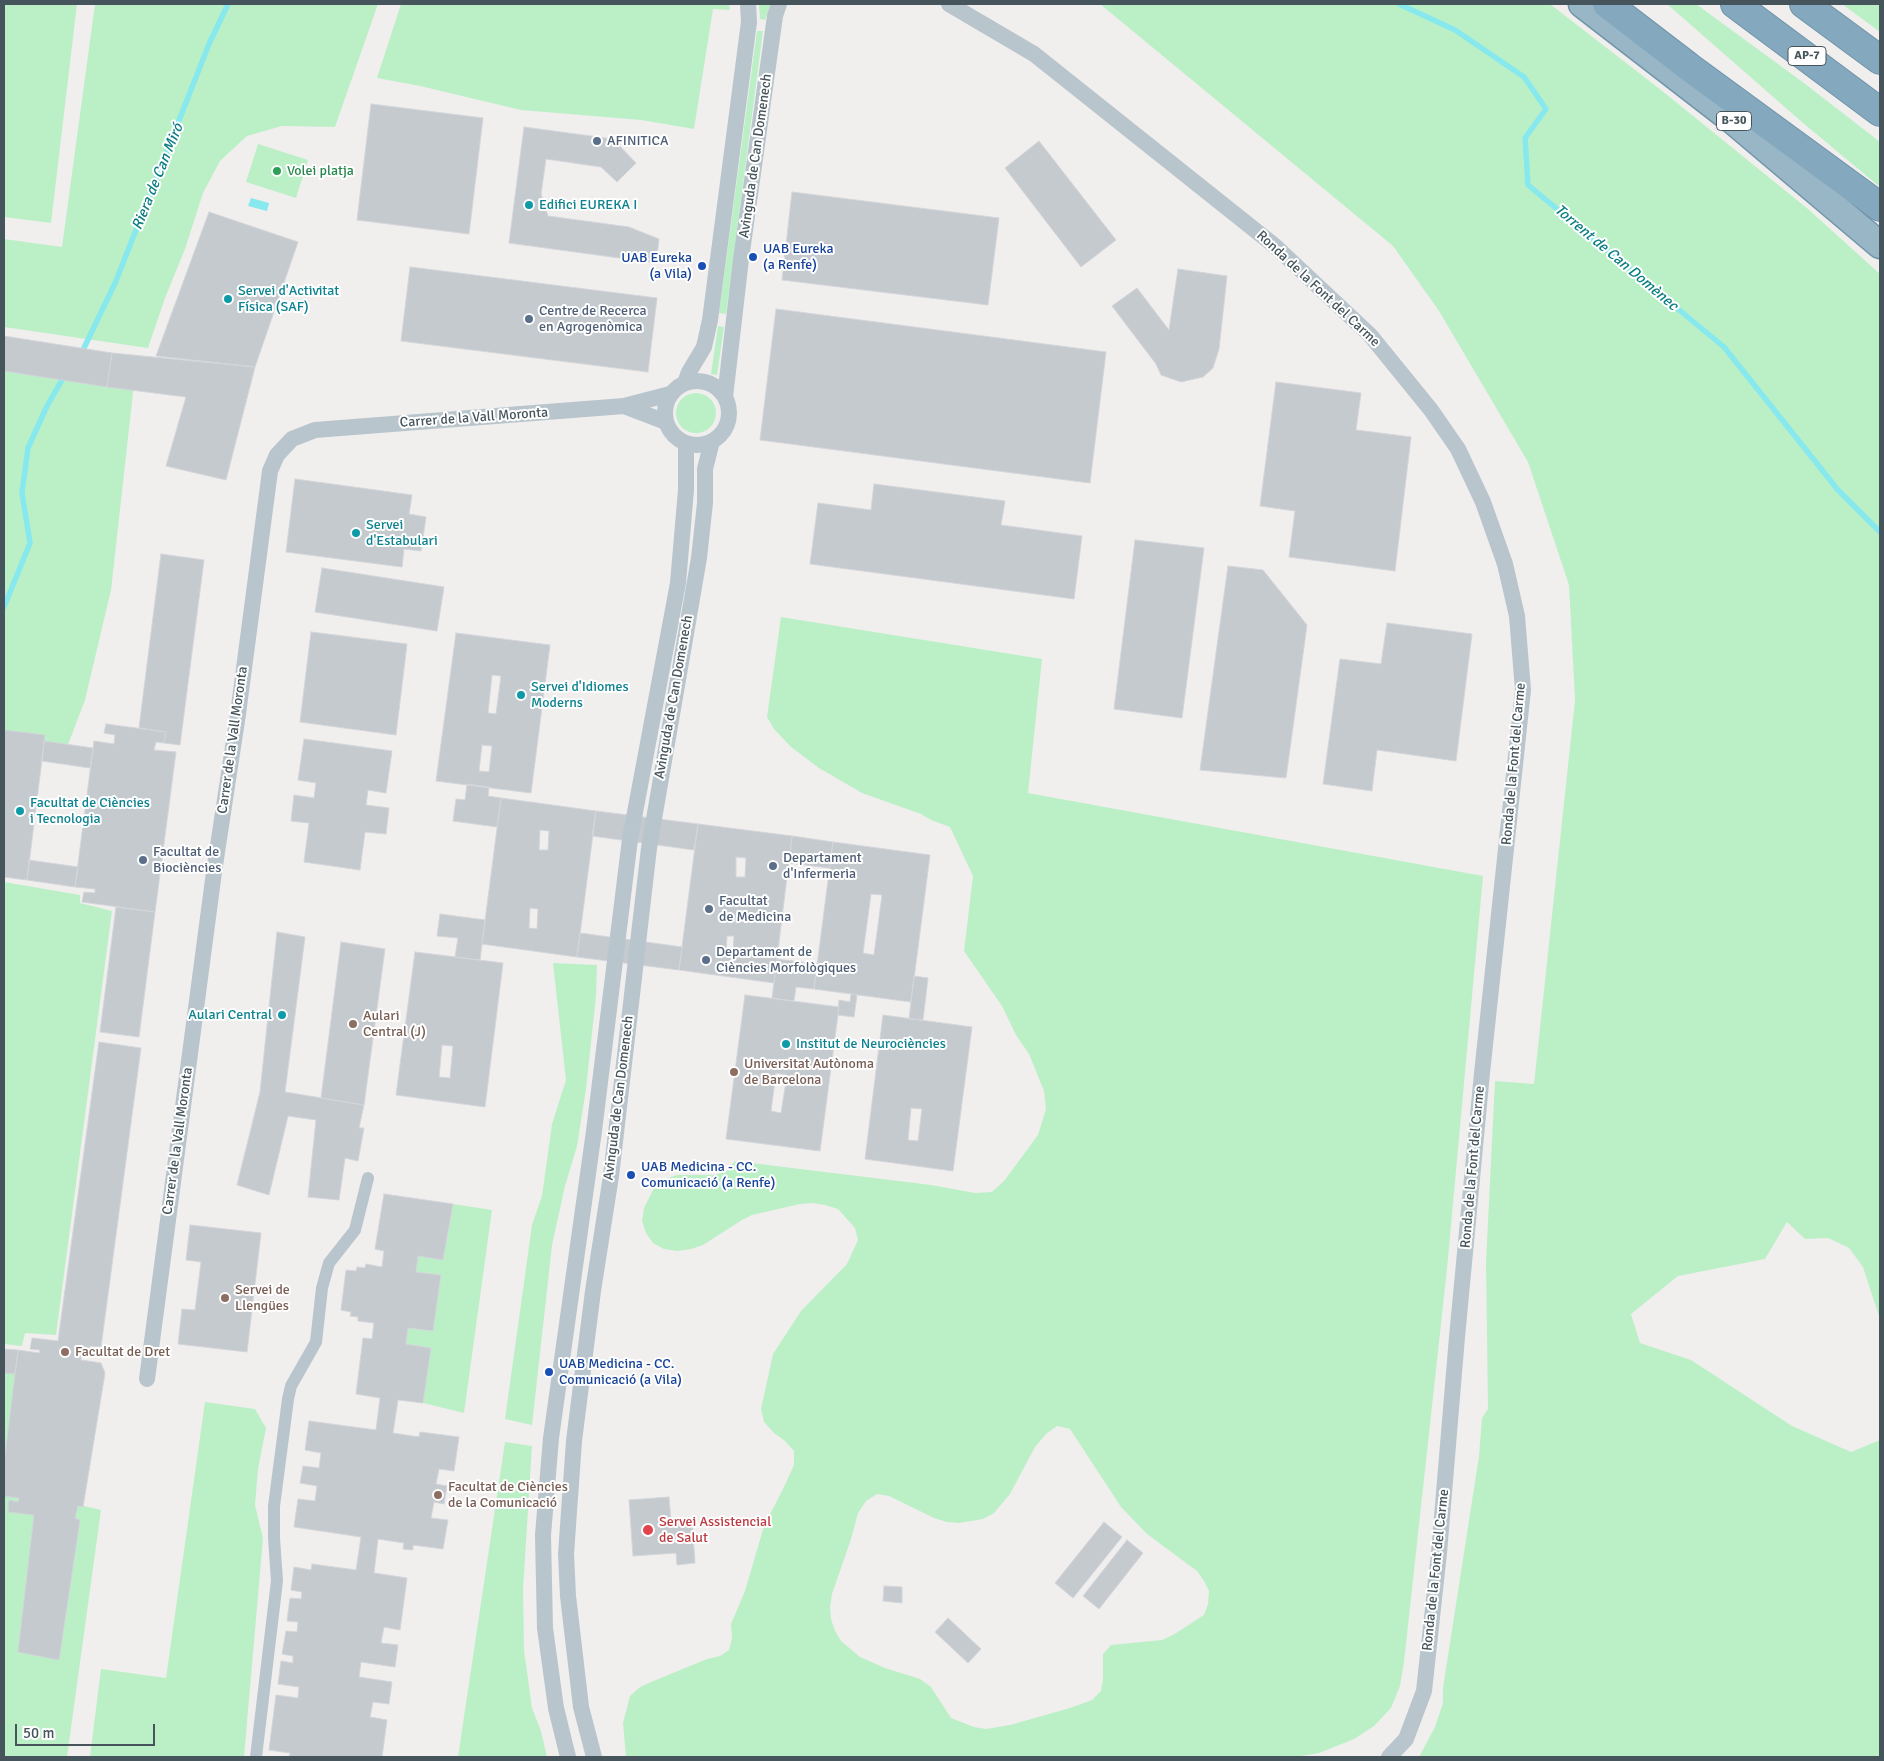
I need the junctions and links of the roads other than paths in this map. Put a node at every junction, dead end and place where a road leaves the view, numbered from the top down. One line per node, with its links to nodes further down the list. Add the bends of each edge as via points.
1 (748, 4): 12 (street, Avinguda de Can Domenech, via 749,22 710,320 704,347)
2 (779, 4): 14 (street, Avinguda de Can Domenech, via 741,259)
3 (949, 4): 24 (street, Ronda de la Font del Carme, via 1034,54 1275,246 1370,334 1458,449 1483,502 1505,564 1517,616 1523,690 1482,1072 1439,1554 1424,1691 1406,1739)
4 (1582, 4): 11 (highway, B-30, via 1732,120)
5 (1607, 4): 10 (highway)
6 (1736, 4): 9 (highway, AP-7)
7 (1804, 4): 8 (highway)
8 (1880, 60)
9 (1880, 112)
10 (1880, 206)
11 (1880, 245)
12 (685, 383): 13 (street); 14 (street, via 708,383)
13 (670, 394): 15 (street, Carrer de la Vall Moronta); 16 (street, via 664,410)
14 (725, 397): 17 (street, via 728,422)
15 (624, 406): 16 (street, Carrer de la Vall Moronta); 20 (street, Carrer de la Vall Moronta, via 315,430 292,439 277,455 270,471 214,872)
16 (666, 422): 18 (street, via 675,436)
17 (712, 441): 18 (street, via 700,445); 23 (street, Avinguda de Can Domenech, via 705,468 698,558 649,848 611,1176 574,1441 566,1554 568,1596 581,1707)
18 (686, 444): 22 (street, Avinguda de Can Domenech, via 686,490 678,583 630,839 551,1438 543,1535 546,1628 556,1708)
19 (368, 1178): 21 (street, via 355,1230 329,1263 322,1288 316,1342 291,1386 288,1399 274,1506 277,1580)
20 (148, 1379)
21 (256, 1757)
22 (568, 1757)
23 (594, 1757)
24 (1389, 1757)

